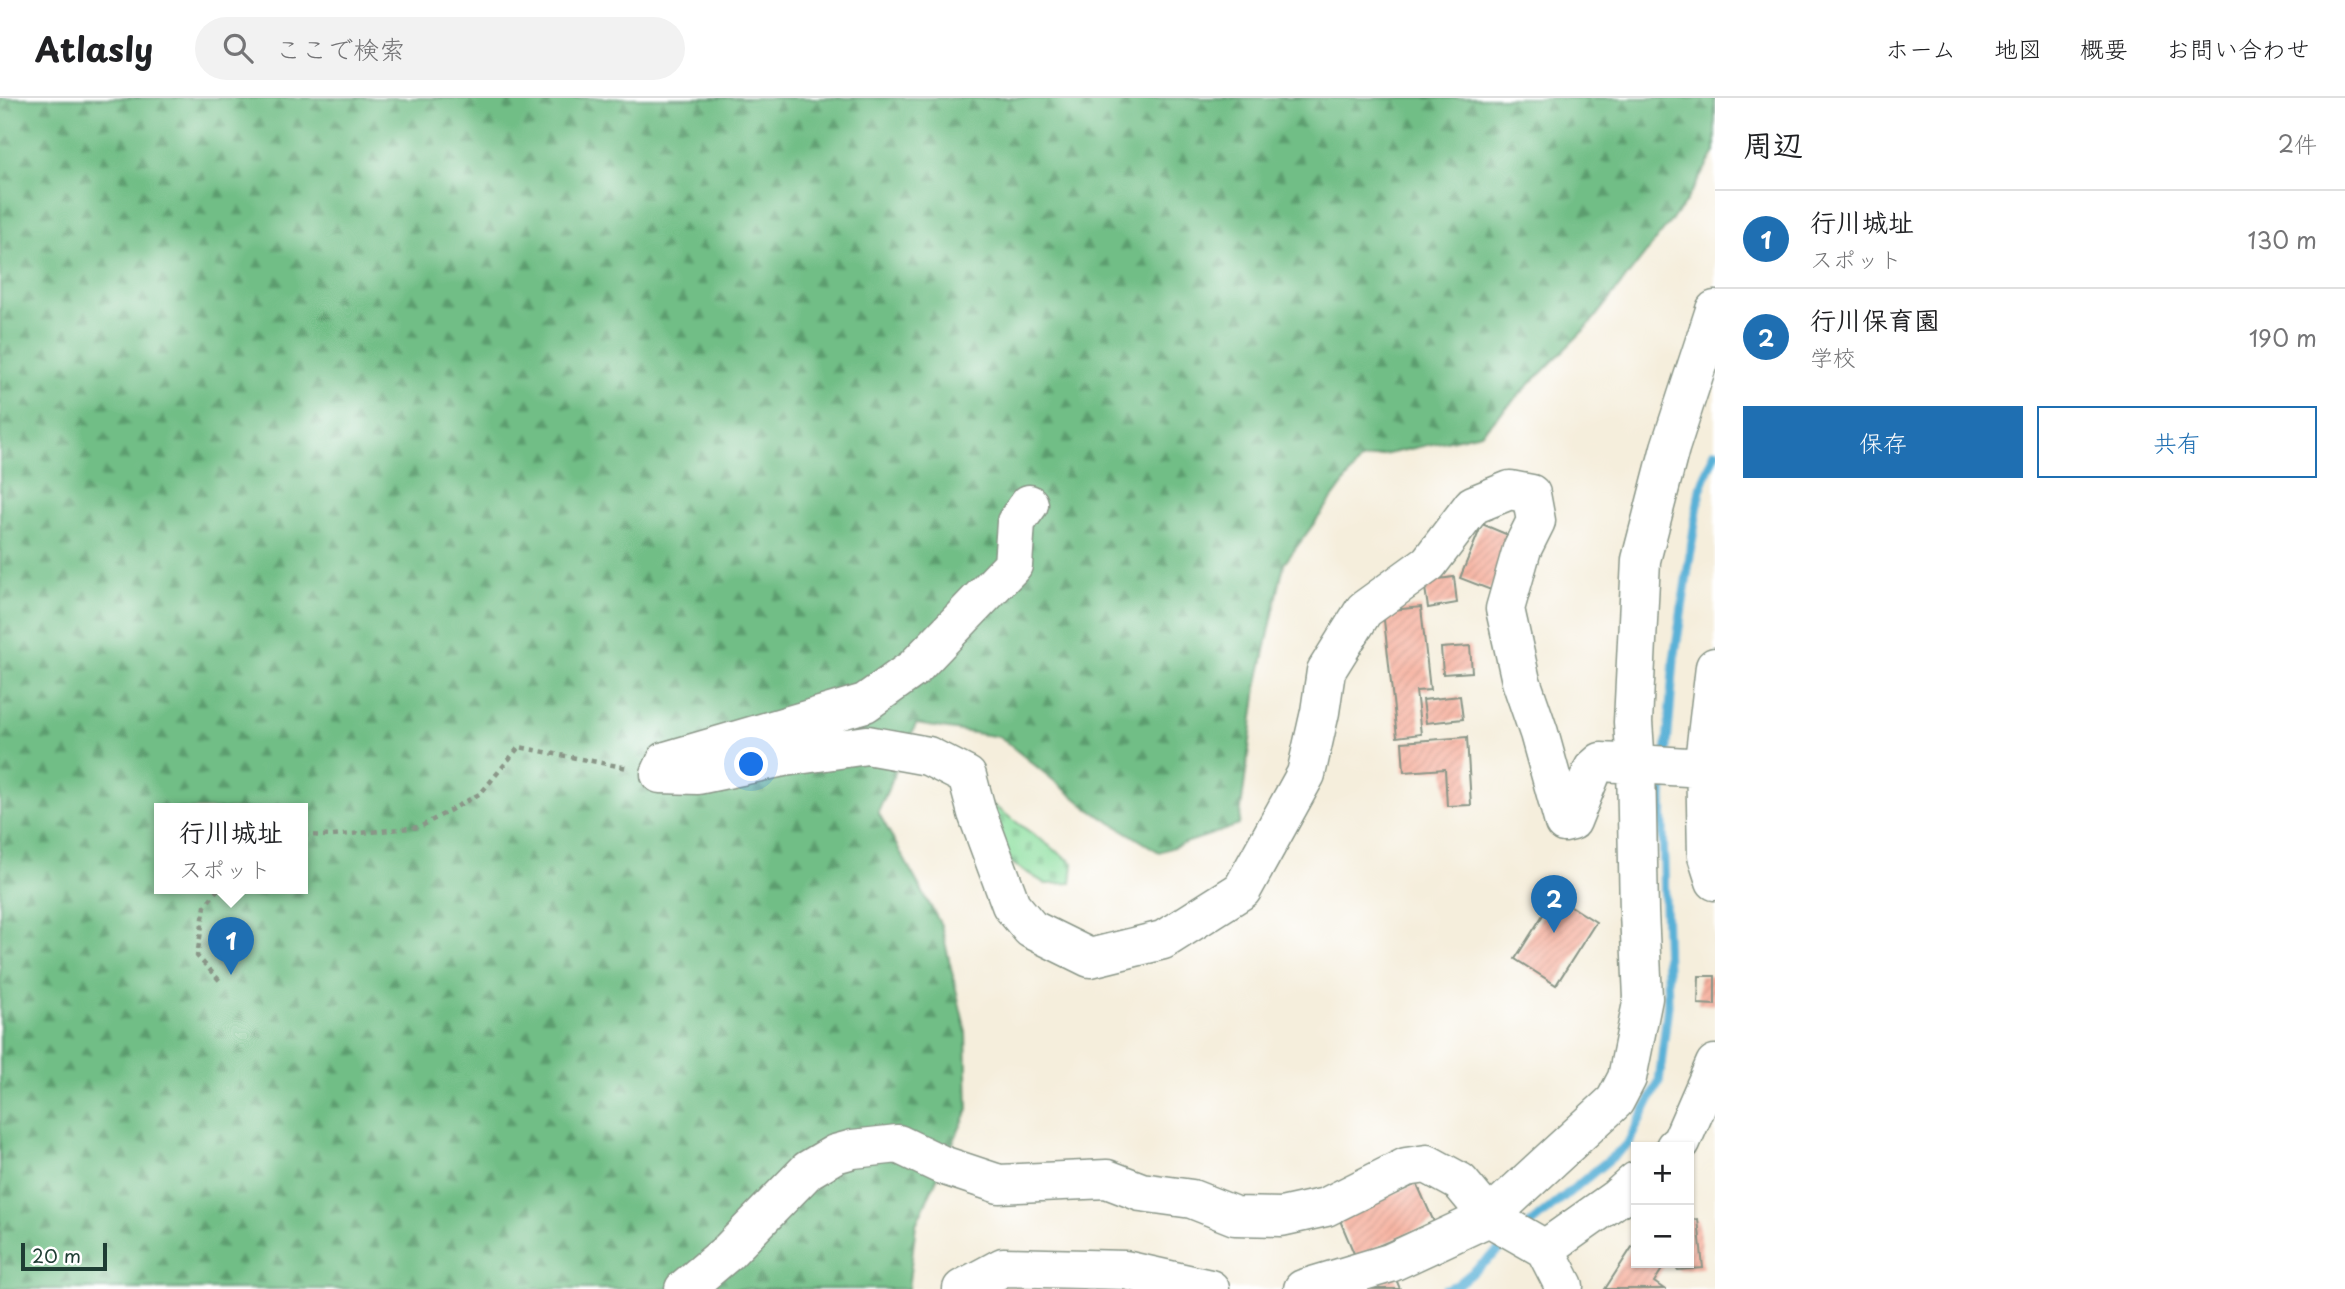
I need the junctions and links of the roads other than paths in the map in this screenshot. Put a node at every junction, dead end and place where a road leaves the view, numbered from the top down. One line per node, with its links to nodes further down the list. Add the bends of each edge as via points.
1 (1715, 310): 4 (street, via 1670,448 1641,560 1633,722)
2 (1029, 505): 4 (street, via 1016,522 1013,565 914,668 865,703 666,761 660,774 698,775 867,745 928,756 967,776 1011,905 1031,929 1090,958 1163,940 1242,890 1306,774 1326,671 1364,610 1429,563 1473,505 1510,490 1531,495 1535,521 1505,609 1521,681 1564,823 1572,821 1593,769 1601,762)
3 (1715, 667): 5 (street)
4 (1636, 765): 5 (street); 10 (street, via 1643,998 1627,1077 1615,1101)
5 (1705, 768): 6 (street, via 1707,856)
6 (1715, 881)
7 (1715, 1064): 8 (street)
8 (1682, 1142)
9 (1631, 1185): 11 (street)
10 (1489, 1217): 11 (street); 12 (street, via 1460,1182 1427,1164 1406,1167 1326,1206 1280,1217 1235,1216 1192,1199 1141,1192 1107,1180 999,1184 898,1144 844,1151 808,1170 728,1252); 15 (street, via 1390,1262)
11 (1545, 1249): 16 (street)
12 (684, 1289)
13 (962, 1289): 14 (street, via 1003,1267 1125,1270)
14 (1210, 1289)
15 (1303, 1289)
16 (1563, 1289)

